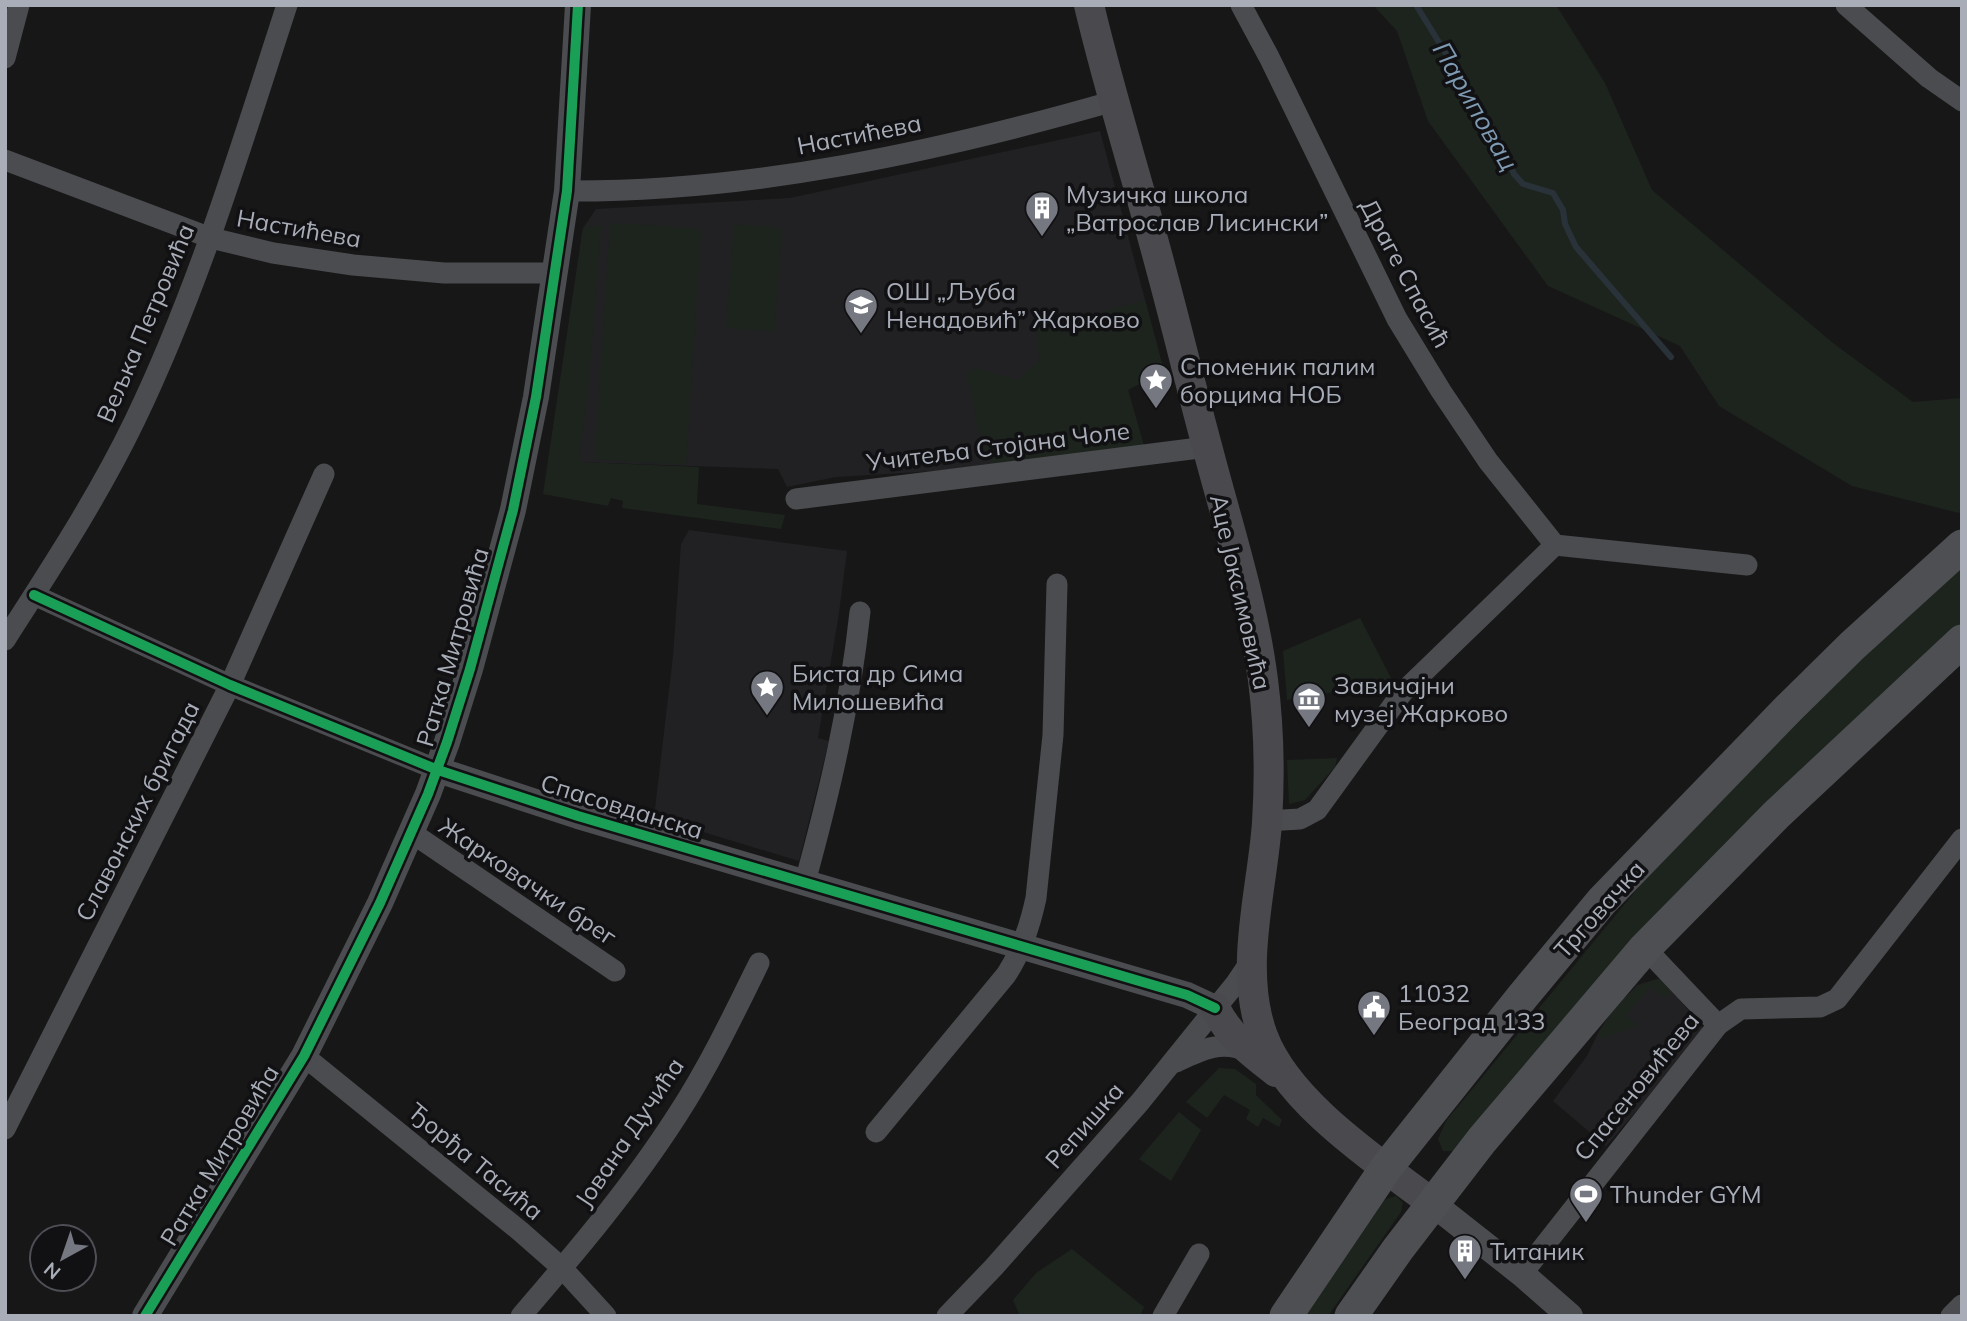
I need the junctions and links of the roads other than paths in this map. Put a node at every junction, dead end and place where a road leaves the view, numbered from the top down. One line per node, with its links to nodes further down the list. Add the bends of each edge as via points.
1 (19, 5): 7 (street)
2 (287, 5): 12 (street, Вељка Петровића)
3 (578, 5): 11 (street, Ратка Митровића)
4 (1088, 5): 8 (main road, Аце Јоксимовића)
5 (1241, 5): 17 (street, Драге Спасић, via 1397,319 1488,461)
6 (1846, 5): 9 (street)
7 (5, 58)
8 (1114, 101): 11 (street, Настићева, via 991,134 761,180 670,189); 14 (main road, Аце Јоксимовића)
9 (1962, 101)
10 (5, 160): 12 (street, Настићева)
11 (567, 191): 13 (street, Ратка Митровића)
12 (211, 238): 13 (street, Настићева, via 353,265); 21 (street, Вељка Петровића, via 134,423 91,504)
13 (555, 273): 26 (street, Ратка Митровића, via 513,510)
14 (1207, 447): 16 (street, Учитеља Стојана Чоле); 27 (main road, Аце Јоксимовића, via 1263,677 1269,734)
15 (324, 474): 25 (street, Славонских бригада)
16 (796, 499)
17 (1555, 545): 19 (street); 27 (street, via 1402,693 1317,810 1300,818)
18 (1957, 550): 43 (main road, Трговачка, via 1787,709 1602,901)
19 (1747, 565)
20 (1058, 584): 31 (street, via 1053,735 1036,898)
21 (34, 595): 23 (street, Вељка Петровића); 25 (street, Спасовданска)
22 (860, 612): 30 (street, via 844,729)
23 (5, 640)
24 (1962, 641): 32 (main road, via 1776,815)
25 (230, 685): 26 (street, Спасовданска); 41 (street, Славонских бригада)
26 (438, 770): 28 (street, Ратка Митровића); 30 (street, Спасовданска)
27 (1267, 821): 33 (main road, Аце Јоксимовића)
28 (412, 833): 35 (street, Жарковачки брег); 39 (street, Ратка Митровића)
29 (1962, 839): 37 (street, Спасеновићева, via 1831,1004 1741,1009)
30 (805, 882): 31 (street, Спасовданска)
31 (1022, 947): 36 (street, Спасовданска, via 1186,995); 42 (street, via 1006,975)
32 (1645, 948): 37 (street); 44 (main road)
33 (1251, 961): 36 (street, Репишка); 38 (main road, Аце Јоксимовића)
34 (759, 963): 46 (street, Јована Дучића, via 677,1116 640,1171)
35 (615, 971)
36 (1215, 1008): 38 (main road, via 1237,1019); 40 (street, Репишка)
37 (1718, 1025): 47 (street, Спасеновићева)
38 (1257, 1048): 40 (street, via 1215,1047); 43 (main road, Аце Јоксимовића, via 1349,1139)
39 (304, 1056): 46 (street, Ђорђа Тасића); 50 (street, Ратка Митровића)
40 (1171, 1065): 53 (street, Репишка)
41 (5, 1129)
42 (876, 1132)
43 (1386, 1168): 44 (main road, Аце Јоксимовића); 55 (main road, Трговачка)
44 (1433, 1203): 47 (street); 56 (main road)
45 (1199, 1254): 54 (street)
46 (562, 1268): 51 (street, Јована Дучића); 52 (street, Ђорђа Тасића)
47 (1522, 1274): 49 (street)
48 (1962, 1305): 57 (street)
49 (1558, 1312)
50 (145, 1316)
51 (521, 1316)
52 (606, 1316)
53 (947, 1316)
54 (1163, 1316)
55 (1286, 1316)
56 (1351, 1316)
57 (1951, 1316)

